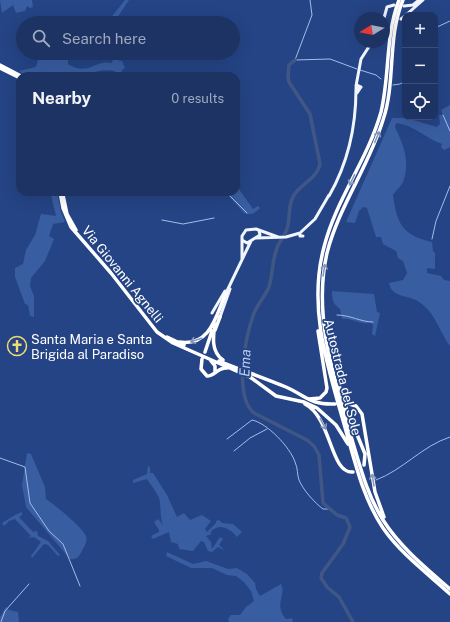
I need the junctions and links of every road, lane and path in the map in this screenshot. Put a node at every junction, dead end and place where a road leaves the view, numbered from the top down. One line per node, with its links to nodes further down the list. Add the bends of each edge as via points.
1 (420, 0): 3 (main road, via 413,5)
2 (423, 0): 5 (main road)
3 (400, 5): 4 (main road, via 387,7); 7 (highway, Autostrada del Sole)
4 (386, 12)
5 (409, 12)
6 (402, 18): 35 (highway, Autostrada del Sole, one-way to 6, via 322,309 322,286 327,254 334,231 378,136 389,93 396,25)
7 (390, 26)
8 (369, 48): 14 (main road, via 360,64 348,151 328,196 317,217 301,234)
9 (388, 48): 19 (highway, Autostrada del Sole, one-way to 19, via 381,112 368,147 330,227)
10 (2, 67): 11 (highway)
11 (16, 75)
12 (62, 196): 23 (highway, Via Giovanni Agnelli, via 63,208 71,227)
13 (259, 230): 14 (main road); 15 (main road, via 260,235); 16 (main road, via 246,230)
14 (278, 237): 15 (main road)
15 (256, 238): 17 (main road)
16 (242, 240): 17 (main road, via 246,243); 18 (main road)
17 (251, 241): 18 (main road)
18 (242, 259): 20 (main road)
19 (318, 282): 33 (highway, via 315,294 316,317 327,388 320,398); 35 (highway, Autostrada del Sole, via 319,326)
20 (228, 290): 21 (main road); 22 (highway); 22 (main road)
21 (212, 313)
22 (218, 318): 24 (highway, one-way to 24, via 207,334 195,342 180,342); 25 (highway); 29 (highway, via 213,335 214,346 219,357)
23 (158, 331): 24 (highway, Via Giovanni Agnelli); 26 (highway, Via Giovanni Agnelli, via 173,343)
24 (169, 338): 26 (highway, Via Giovanni Agnelli)
25 (204, 352)
26 (199, 353): 27 (highway)
27 (208, 358): 29 (highway); 30 (highway); 31 (highway, via 215,366)
28 (202, 359): 31 (highway, via 200,366 203,373 208,376)
29 (232, 366): 30 (highway)
30 (238, 371): 31 (highway, via 222,368); 32 (highway)
31 (215, 374)
32 (250, 376): 33 (highway, via 280,385); 34 (highway, via 276,396)
33 (300, 396): 35 (highway, via 317,403)
34 (294, 401): 37 (highway, via 314,406 330,417 346,440); 37 (highway, one-way to 37, via 311,407 315,412 325,428 338,465 345,471)
35 (341, 403): 36 (highway, Autostrada del Sole); 36 (highway, via 365,454); 37 (highway, Autostrada del Sole); 38 (highway, one-way to 35, via 378,503 362,414 355,405)
36 (362, 467): 38 (highway, Autostrada del Sole, via 375,506)
37 (356, 472): 40 (highway, Autostrada del Sole, via 371,508 390,538)
38 (399, 542): 39 (highway, Autostrada del Sole)
39 (450, 589)
40 (450, 594)

